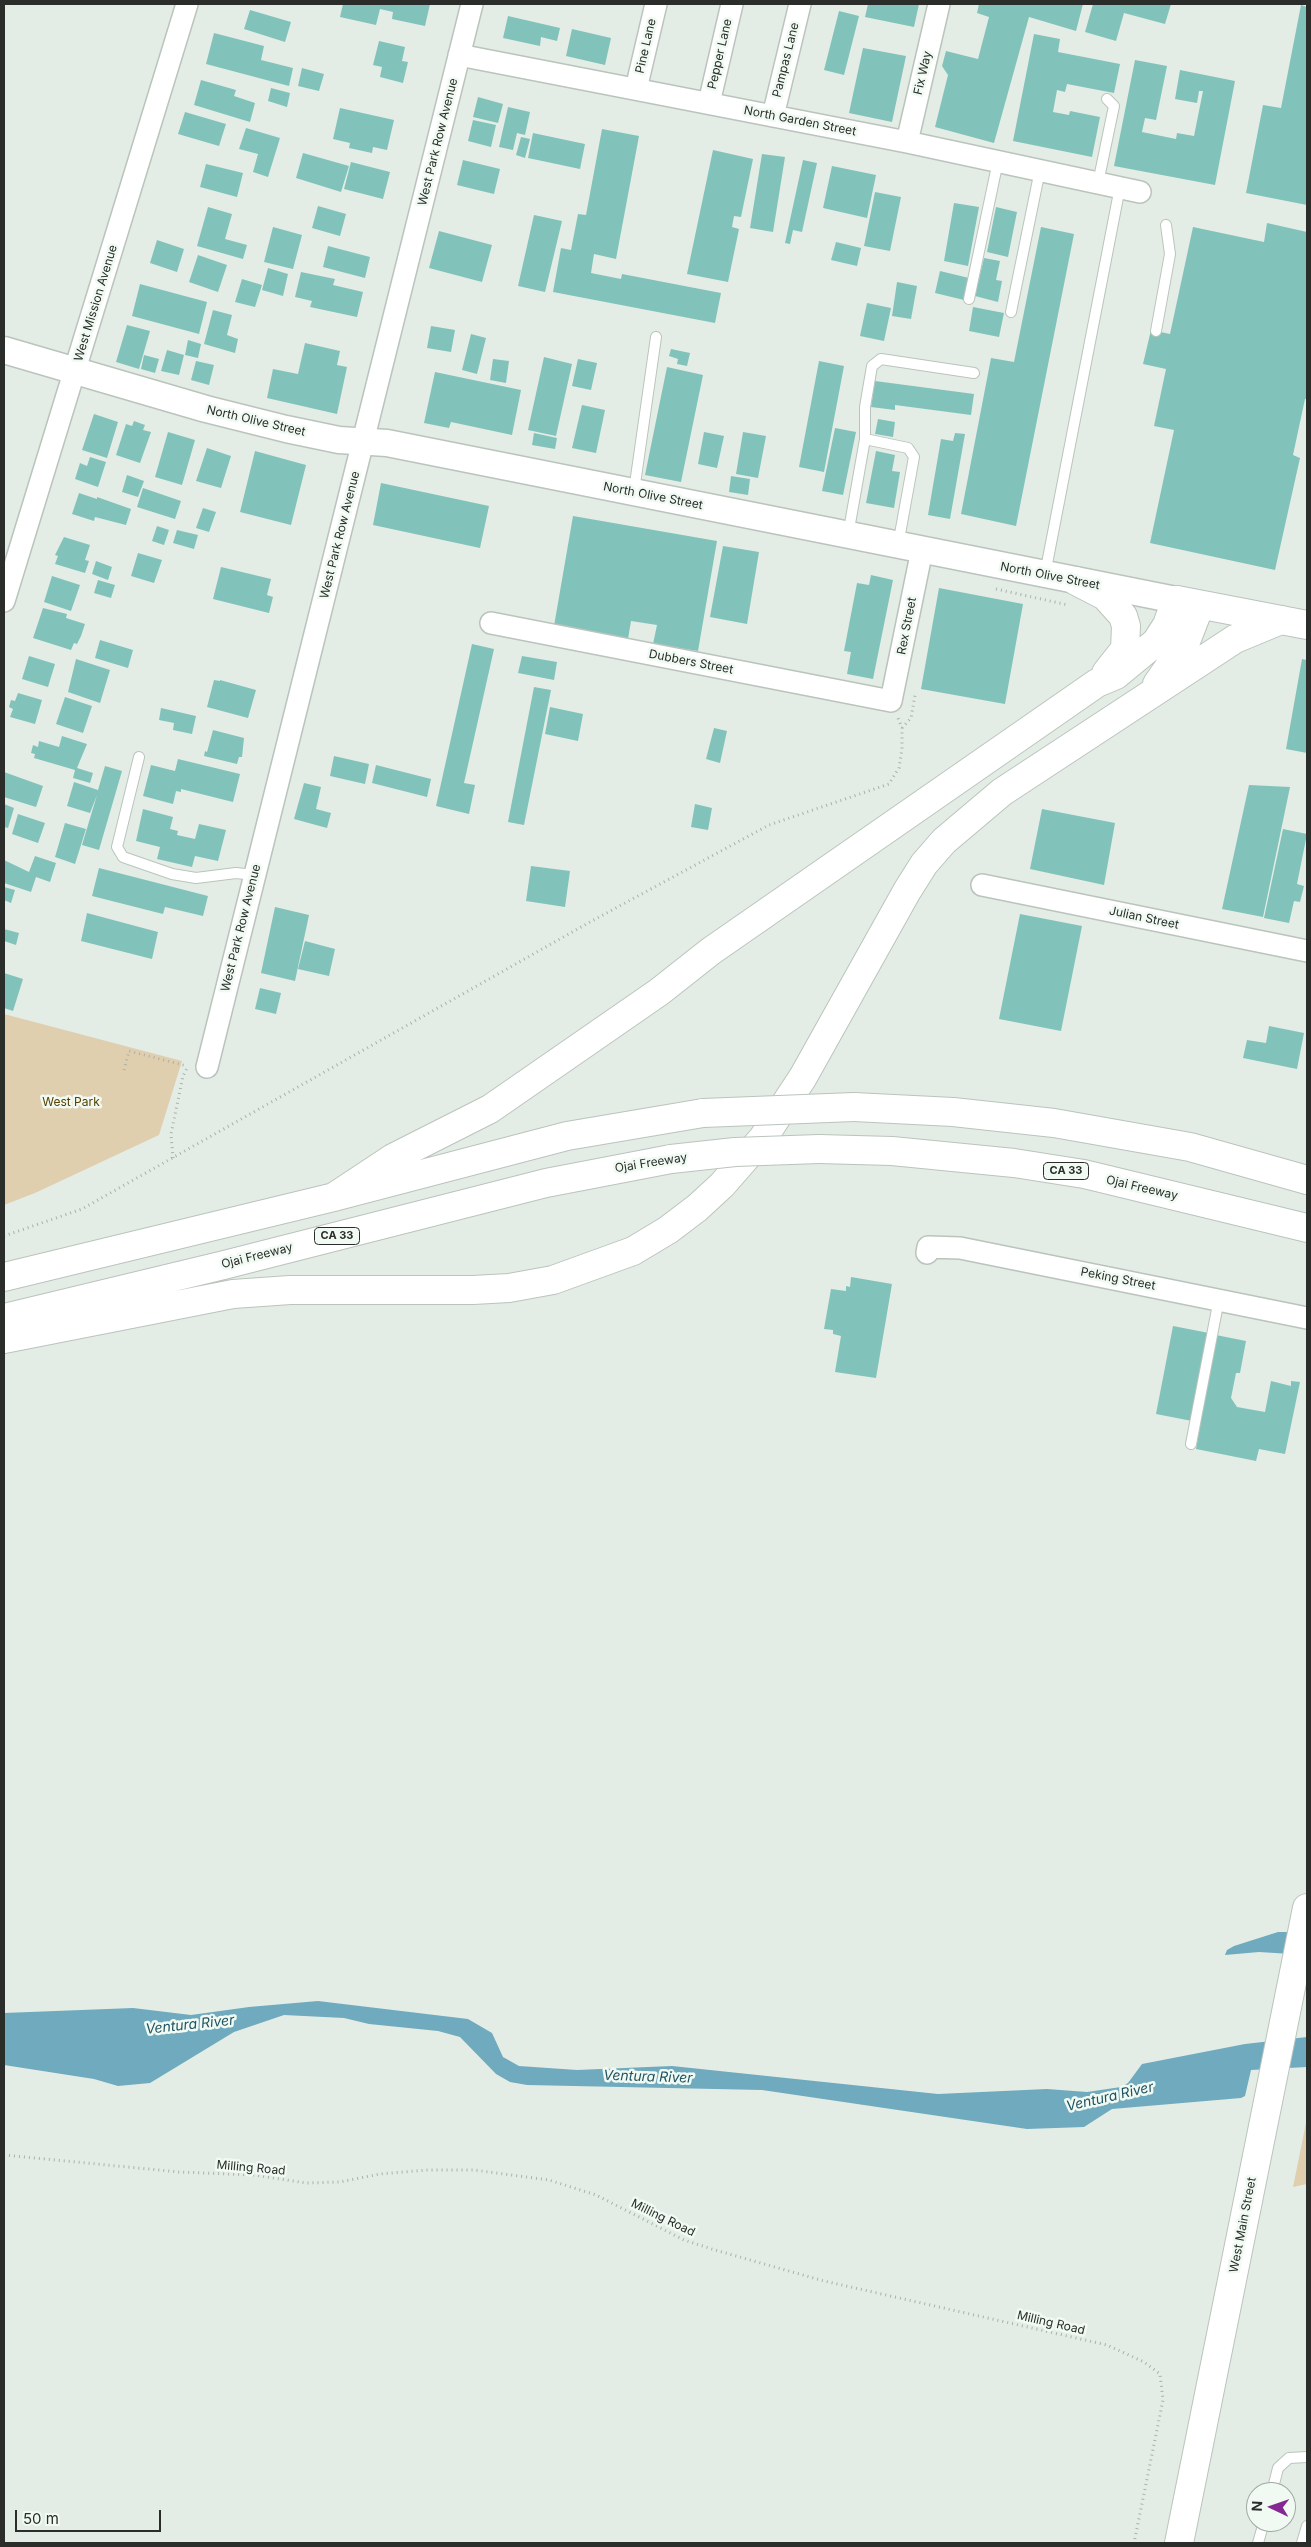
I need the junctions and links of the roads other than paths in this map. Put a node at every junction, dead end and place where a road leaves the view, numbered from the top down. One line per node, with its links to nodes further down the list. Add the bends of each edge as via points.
1 (188, 4): 23 (street, West Mission Avenue)
2 (472, 4): 7 (street, West Park Row Avenue)
3 (656, 4): 8 (street, Pine Lane)
4 (732, 4): 10 (street, Pepper Lane)
5 (800, 4): 11 (street, Pampas Lane)
6 (939, 4): 12 (street, Fix Way)
7 (459, 55): 8 (street, North Garden Street); 26 (street, West Park Row Avenue)
8 (636, 89): 10 (street, North Garden Street)
9 (1107, 99): 15 (lane, via 1114,106)
10 (709, 103): 11 (street, North Garden Street)
11 (773, 116): 12 (street, North Garden Street)
12 (907, 142): 13 (street, North Garden Street)
13 (998, 161): 14 (street, North Garden Street); 18 (lane)
14 (1040, 170): 15 (street, North Garden Street); 19 (lane)
15 (1098, 183): 16 (street, North Garden Street)
16 (1130, 190): 30 (lane)
17 (1166, 225): 20 (lane, via 1170,254)
18 (969, 299)
19 (1011, 312)
20 (1156, 331)
21 (656, 337): 27 (lane)
22 (4, 350): 23 (street, North Olive Street)
23 (75, 370): 26 (street, North Olive Street, via 206,409 339,440); 32 (street, West Mission Avenue)
24 (974, 374): 25 (lane, via 881,360 872,366 864,407)
25 (866, 439): 28 (lane); 29 (lane, via 908,448 914,457)
26 (364, 441): 27 (street, North Olive Street); 40 (street, West Park Row Avenue)
27 (634, 492): 28 (street, North Olive Street)
28 (847, 536): 29 (street, North Olive Street)
29 (910, 548): 30 (street, North Olive Street); 38 (street, Rex Street)
30 (1044, 575): 31 (street, North Olive Street)
31 (1076, 594): 33 (street, North Olive Street); 36 (main road, via 1105,596 1123,616 1126,626 1125,649)
32 (4, 601)
33 (1188, 602): 35 (main road, North Olive Street); 36 (main road, via 1156,642 1116,675); 37 (main road, via 1185,644)
34 (490, 623): 38 (street, Dubbers Street)
35 (1294, 623): 37 (main road, via 1235,639)
36 (1097, 683): 45 (main road, via 490,1109 393,1158)
37 (1148, 697): 52 (main road, via 1002,792 944,841 924,864 802,1077 763,1138 697,1208 633,1251 553,1280 509,1288 290,1290 233,1294)
38 (891, 701)
39 (139, 757): 40 (lane, via 117,847 123,857 172,874 196,878 236,873)
40 (255, 875): 43 (street, West Park Row Avenue)
41 (982, 885): 42 (street, Julian Street)
42 (1307, 951)
43 (198, 1066)
44 (1307, 1180): 45 (main road, bridge, via 1190,1147 1054,1123 953,1112 854,1107 703,1113 567,1136)
45 (334, 1197): 48 (main road)
46 (1307, 1228): 50 (main road, Ojai Freeway / CA 33, bridge, via 1075,1173 1014,1163 902,1152 819,1149 735,1152 671,1159 546,1182)
47 (928, 1250): 49 (street, Peking Street, via 960,1248)
48 (4, 1278)
49 (1220, 1299): 51 (street, Peking Street); 53 (lane)
50 (4, 1318)
51 (1307, 1318)
52 (4, 1339)
53 (1191, 1444)
54 (1307, 1908): 58 (main road, West Main Street)
55 (1307, 2457): 56 (lane, via 1289,2458 1278,2468)
56 (1274, 2482)
57 (1307, 2526): 59 (lane)
58 (1180, 2539)
59 (1302, 2543)

